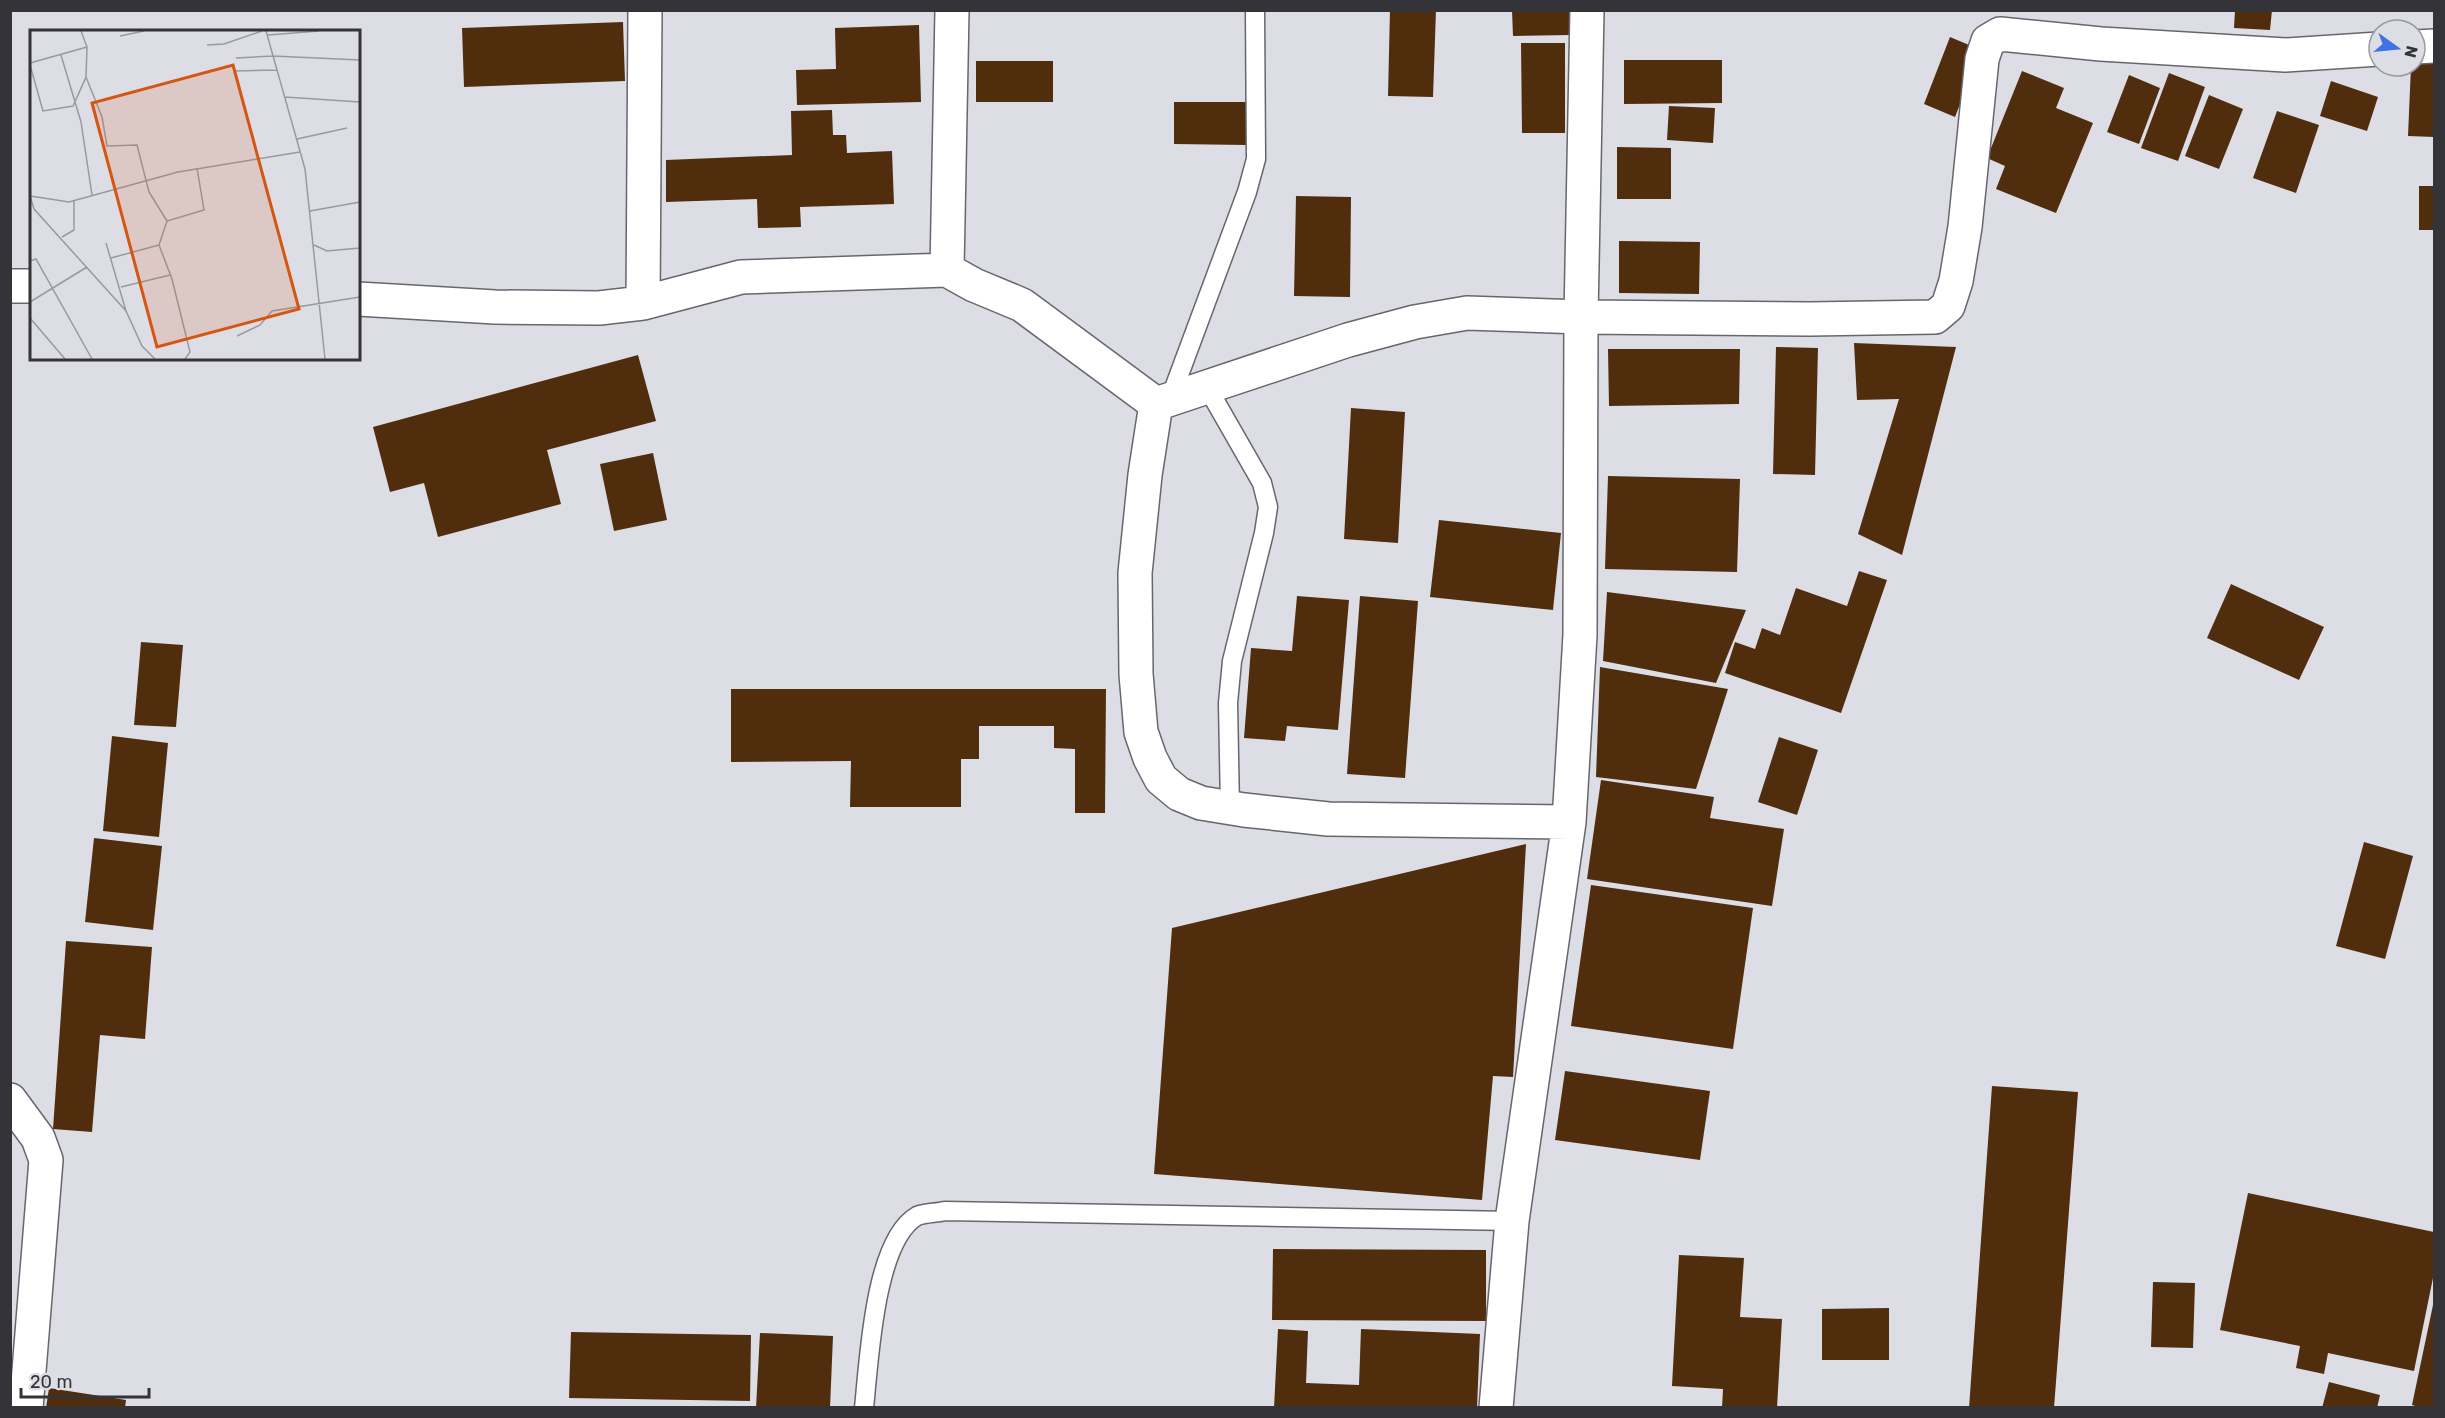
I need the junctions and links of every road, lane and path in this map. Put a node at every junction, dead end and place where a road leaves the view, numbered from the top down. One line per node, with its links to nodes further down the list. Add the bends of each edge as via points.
1 (645, 10): 10 (street)
2 (952, 10): 6 (street)
3 (1255, 10): 13 (lane, via 1256,159 1247,192)
4 (1587, 10): 11 (street)
5 (2367, 50): 11 (street, via 2285,55 2000,34 1988,41 1982,59 1956,281 1948,306 1935,317)
6 (947, 270): 10 (street, via 741,277); 13 (street, via 1022,305)
7 (10, 286): 8 (street)
8 (30, 286)
9 (360, 299): 10 (street, via 507,307 599,308)
10 (643, 303)
11 (1581, 317): 12 (street, via 1467,313 1443,316 1348,340); 15 (street, via 1580,635)
12 (1207, 387): 13 (street); 14 (lane, via 1262,483 1268,507 1232,661 1228,704)
13 (1163, 402): 14 (street, via 1145,475 1135,573 1141,732 1161,779 1179,794)
14 (1230, 808): 15 (street, via 1328,819)
15 (1569, 822): 17 (street)
16 (10, 1100): 18 (street, via 38,1138 46,1160)
17 (1512, 1221): 19 (lane, via 945,1211 918,1216 900,1233 887,1259 877,1296); 20 (street)
18 (26, 1407)
19 (864, 1407)
20 (1496, 1407)

